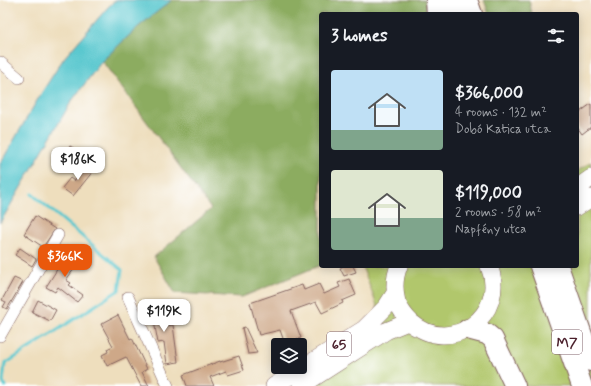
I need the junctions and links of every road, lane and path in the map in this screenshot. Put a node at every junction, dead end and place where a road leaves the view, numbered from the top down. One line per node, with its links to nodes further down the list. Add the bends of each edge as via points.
1 (436, 0): 4 (highway)
2 (449, 0): 5 (highway)
3 (467, 0): 6 (highway)
4 (438, 12)
5 (453, 12)
6 (471, 12)
7 (0, 62): 8 (street)
8 (19, 78)
9 (591, 178): 10 (main road)
10 (579, 187)
11 (591, 198): 12 (main road)
12 (579, 206)
13 (58, 235): 23 (street)
14 (398, 268): 18 (main road, 65, via 394,284)
15 (541, 268): 29 (highway, M7)
16 (493, 270): 22 (main road, 65, via 492,294 488,308 480,320)
17 (561, 275): 20 (highway); 24 (highway, M7)
18 (395, 293): 21 (main road, 65, via 406,318); 26 (main road, 65, via 386,307 364,329)
19 (128, 298): 25 (street)
20 (591, 316)
21 (416, 327): 22 (main road, 65, via 428,333 442,335 456,334); 27 (main road, 65, via 408,322 386,331)
22 (468, 329): 28 (highway, via 487,334 493,339)
23 (0, 336)
24 (591, 361)
25 (168, 386)
26 (274, 386)
27 (301, 386)
28 (515, 386)
29 (582, 386)

